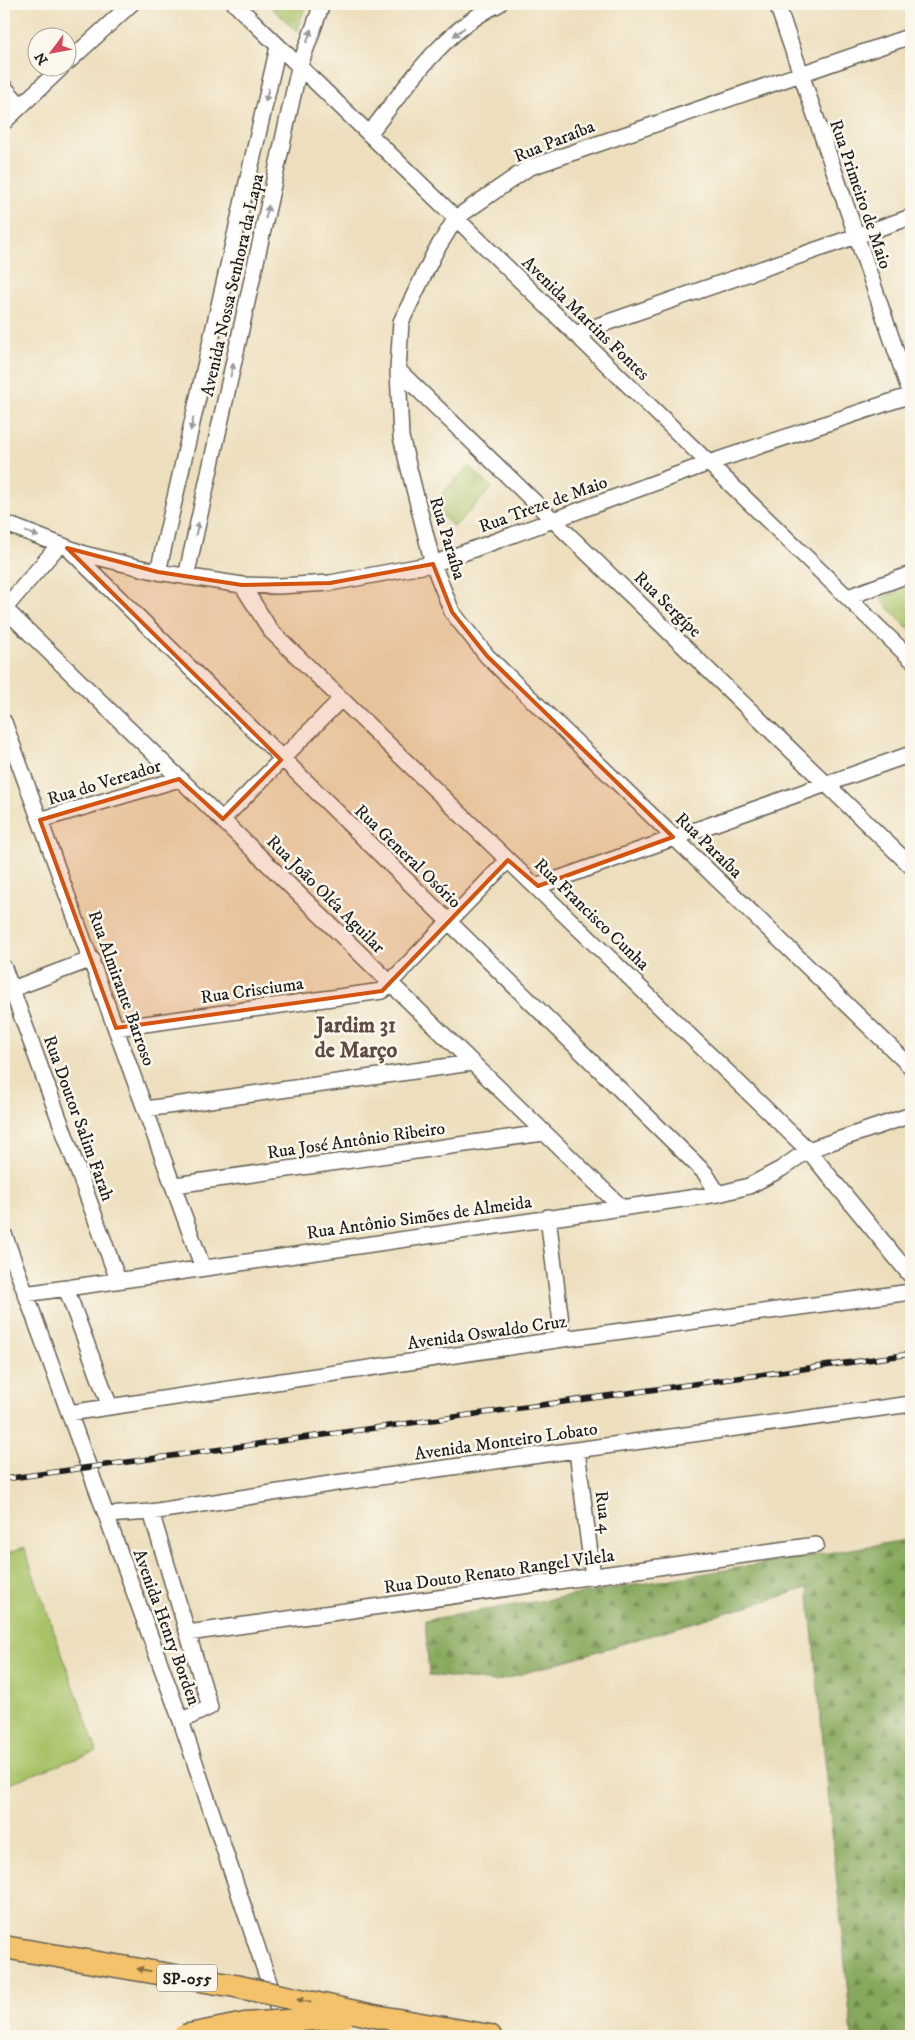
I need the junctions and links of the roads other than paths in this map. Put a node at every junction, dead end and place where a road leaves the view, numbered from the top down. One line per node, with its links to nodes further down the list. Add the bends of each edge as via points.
1 (130, 4): 8 (street)
2 (235, 4): 7 (street, Avenida Martins Fontes)
3 (322, 4): 9 (street, Avenida Nossa Senhora da Lapa, one-way to 3)
4 (499, 4): 15 (street, one-way to 15, via 453,36 423,65)
5 (777, 4): 10 (street, Rua Primeiro de Maio)
6 (911, 36): 10 (street, Rua Paraíba)
7 (278, 47): 9 (street, Avenida Martins Fontes); 27 (street, Avenida Nossa Senhora da Lapa, one-way to 27)
8 (78, 53)
9 (299, 68): 15 (street, Avenida Martins Fontes); 29 (street, Avenida Nossa Senhora da Lapa, one-way to 9)
10 (801, 74): 17 (street, Rua Paraíba, via 528,168); 18 (street, Rua Primeiro de Maio)
11 (50, 78): 13 (street)
12 (4, 87): 13 (street)
13 (20, 105): 14 (street)
14 (4, 122)
15 (369, 134): 17 (street, Avenida Martins Fontes)
16 (911, 217): 18 (street)
17 (456, 218): 19 (street, Avenida Martins Fontes); 20 (street, Rua Paraíba, via 435,252 401,322)
18 (855, 236): 19 (street); 21 (street, Rua Primeiro de Maio)
19 (577, 334): 22 (street, Avenida Martins Fontes)
20 (398, 370): 23 (street, Rua Sergípe); 26 (street, Rua Paraíba, via 401,437)
21 (911, 395): 22 (street, Rua Treze de Maio)
22 (709, 463): 23 (street, Rua Treze de Maio); 31 (street, Avenida Martins Fontes)
23 (556, 520): 26 (street, Rua Treze de Maio); 39 (street, Rua Sergípe)
24 (4, 523): 25 (street, Rua Treze de Maio, one-way to 25)
25 (63, 546): 27 (street, Rua Treze de Maio); 32 (street); 37 (street, Rua General Osório)
26 (433, 564): 30 (street, Rua Treze de Maio, via 330,583); 42 (street, Rua Paraíba, via 452,612 487,656)
27 (158, 572): 29 (street, Rua Treze de Maio)
28 (911, 574): 31 (street)
29 (186, 577): 30 (street, Rua Treze de Maio)
30 (242, 586): 34 (street, Rua Francisco Cunha, via 271,630)
31 (848, 596): 33 (street, Avenida Martins Fontes)
32 (4, 608): 38 (street, Rua João Oléa Aguilar)
33 (911, 659)
34 (342, 699): 37 (street); 43 (street, Rua Francisco Cunha)
35 (4, 722): 41 (street, Rua Almirante Barroso)
36 (911, 754): 39 (street)
37 (281, 760): 40 (street); 46 (street, Rua General Osório)
38 (179, 779): 40 (street, Rua João Oléa Aguilar); 41 (street, Rua do Vereador)
39 (826, 784): 42 (street); 44 (street, Rua Sergípe)
40 (223, 819): 49 (street, Rua João Oléa Aguilar)
41 (40, 820): 47 (street, Rua Almirante Barroso)
42 (673, 837): 45 (street); 53 (street, Rua Paraíba)
43 (508, 860): 45 (street, Rua Francisco Cunha); 46 (street)
44 (911, 866)
45 (538, 886): 57 (street, Rua Francisco Cunha)
46 (448, 920): 49 (street); 59 (street, Rua General Osório, via 704,1173)
47 (92, 959): 50 (street); 51 (street, Rua Almirante Barroso)
48 (4, 968): 50 (street, Rua Doutor Salim Farah)
49 (389, 984): 51 (street, Rua Crisciuma, via 382,991); 52 (street, Rua João Oléa Aguilar)
50 (8, 990): 65 (street, Rua Doutor Salim Farah)
51 (116, 1028): 54 (street, Rua Almirante Barroso)
52 (471, 1063): 54 (street); 56 (street, Rua João Oléa Aguilar)
53 (911, 1067)
54 (146, 1109): 58 (street, Rua Almirante Barroso)
55 (911, 1115): 57 (street, Rua Antônio Simões de Almeida)
56 (543, 1133): 58 (street, Rua José Antônio Ribeiro); 60 (street, Rua João Oléa Aguilar)
57 (808, 1150): 59 (street, Rua Antônio Simões de Almeida, via 749,1186); 64 (street, Rua Francisco Cunha)
58 (175, 1185): 63 (street, Rua Almirante Barroso)
59 (718, 1194): 60 (street, Rua Antônio Simões de Almeida)
60 (621, 1207): 61 (street, Rua Antônio Simões de Almeida)
61 (548, 1217): 63 (street, Rua Antônio Simões de Almeida); 69 (street)
62 (4, 1234): 68 (street, Avenida Henry Borden)
63 (203, 1268): 65 (street, Rua Antônio Simões de Almeida)
64 (911, 1276)
65 (118, 1280): 66 (street, Rua Antônio Simões de Almeida)
66 (66, 1288): 68 (street, Rua Antônio Simões de Almeida); 71 (street)
67 (911, 1292): 69 (street, Avenida Oswaldo Cruz)
68 (25, 1294): 72 (street, Avenida Henry Borden)
69 (563, 1339): 71 (street, Avenida Oswaldo Cruz)
70 (911, 1404): 73 (street, Avenida Monteiro Lobato)
71 (110, 1407): 72 (street, Avenida Oswaldo Cruz)
72 (69, 1413): 75 (street, Avenida Henry Borden)
73 (577, 1451): 74 (street, Avenida Monteiro Lobato); 77 (street, Rua 4)
74 (151, 1512): 75 (street, Avenida Monteiro Lobato); 78 (street)
75 (106, 1515): 79 (street, Avenida Henry Borden)
76 (816, 1545): 77 (street, Rua Douto Renato Rangel Vilela)
77 (593, 1577): 78 (street, Rua Douto Renato Rangel Vilela)
78 (188, 1633): 79 (street, via 210,1707)
79 (181, 1721): 83 (street, Avenida Henry Borden)
80 (4, 1947): 81 (highway, SP-055, one-way to 80, bridge, via 235,1986)
81 (368, 2015): 82 (highway, bridge, via 246,2024); 84 (highway, SP-055)
82 (184, 2036)
83 (287, 2036)
84 (490, 2036)

